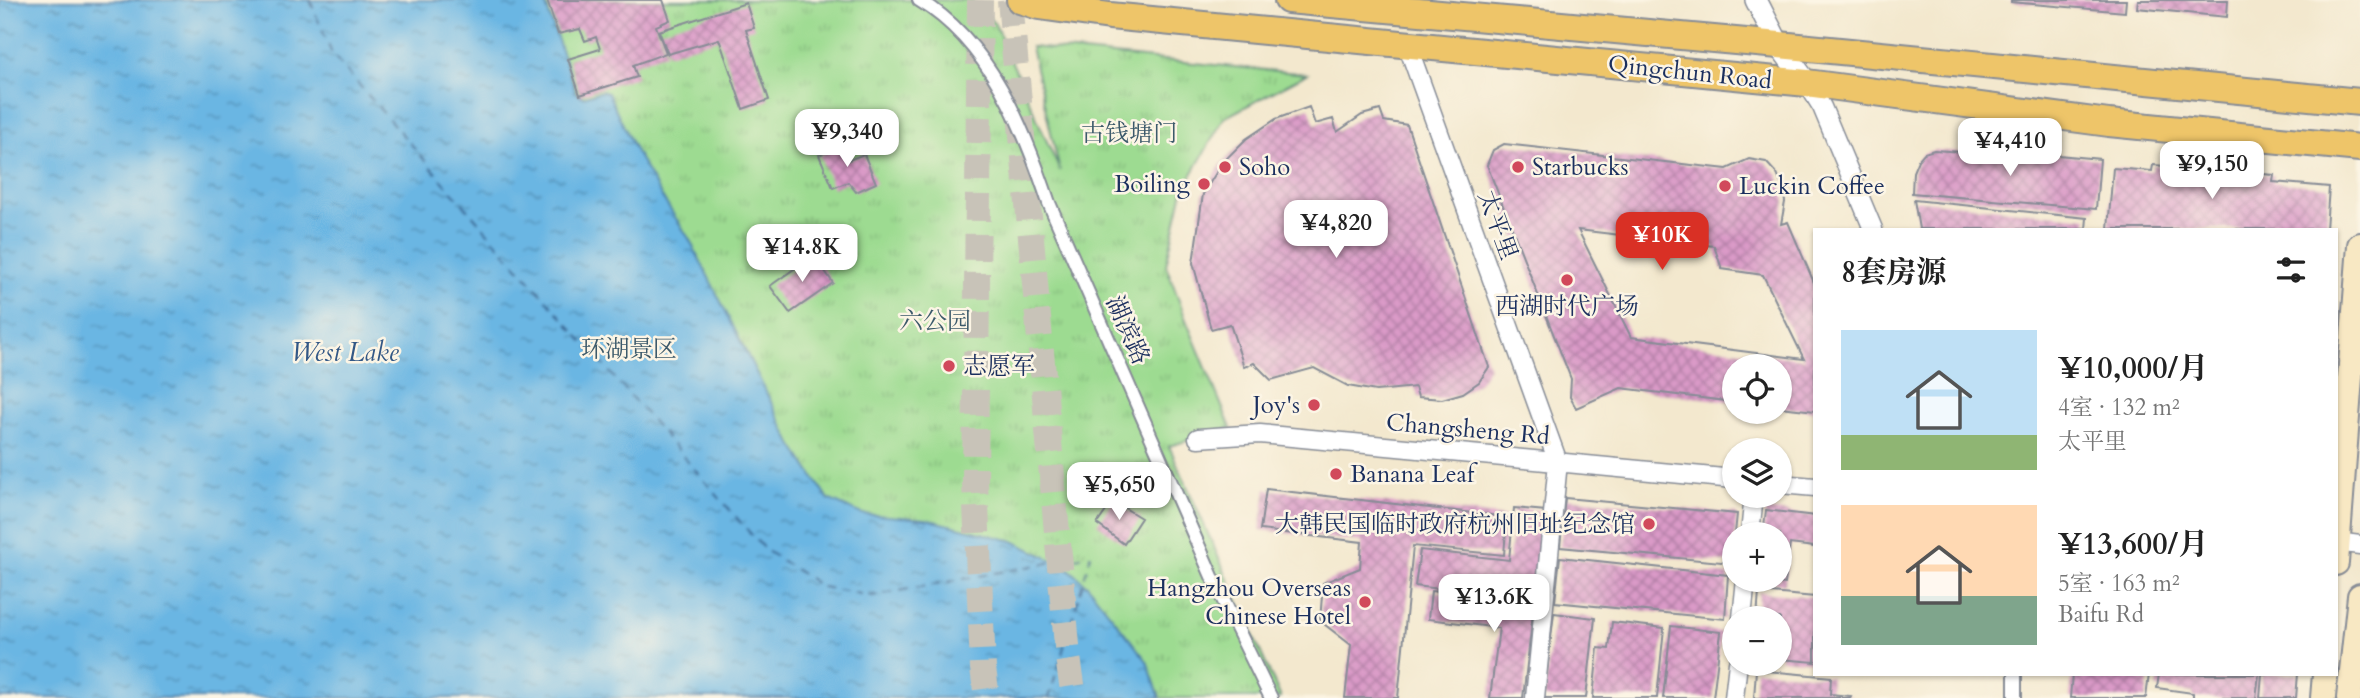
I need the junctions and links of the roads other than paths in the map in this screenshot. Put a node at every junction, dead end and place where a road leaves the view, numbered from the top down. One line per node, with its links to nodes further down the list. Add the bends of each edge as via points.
1 (919, 0): 23 (street, 湖滨路, via 941,13 994,73 1214,581)
2 (1020, 0): 6 (main road, Qingchun Road, via 1110,16)
3 (1288, 0): 5 (main road, Qingchun Road)
4 (1756, 0): 7 (street)
5 (1384, 4): 7 (main road, Qingchun Road)
6 (1407, 44): 8 (main road, Qingchun Road); 14 (street, 太平里)
7 (1779, 45): 8 (street); 9 (main road, Qingchun Road)
8 (1807, 83): 10 (main road, Qingchun Road, via 2109,123); 11 (street, via 1822,107)
9 (2360, 102)
10 (2360, 148)
11 (1873, 228)
12 (2360, 245): 18 (main road)
13 (1198, 438): 14 (street, Changsheng Rd, via 1260,434)
14 (1558, 462): 15 (street, Changsheng Rd); 24 (street)
15 (1722, 478)
16 (1792, 485): 17 (street)
17 (1813, 487)
18 (2343, 548)
19 (2360, 596): 28 (main road)
20 (1737, 676): 25 (street)
21 (2015, 676): 26 (street)
22 (2325, 676): 27 (main road)
23 (1271, 698)
24 (1535, 698)
25 (1734, 698)
26 (2015, 698)
27 (2323, 698)
28 (2349, 698)

